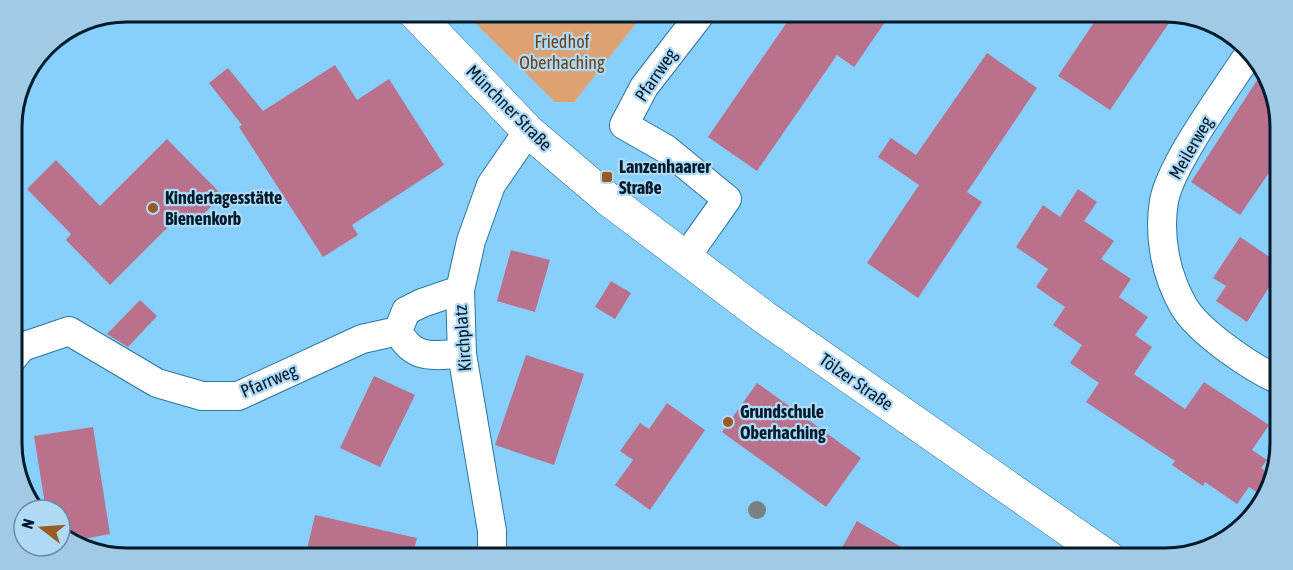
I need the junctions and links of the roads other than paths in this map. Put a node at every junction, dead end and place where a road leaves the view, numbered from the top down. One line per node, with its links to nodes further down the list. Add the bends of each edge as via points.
1 (424, 22): 4 (main road, Münchner Straße)
2 (694, 22): 6 (street, Pfarrweg, via 644,87 624,125 666,148 727,199)
3 (1245, 59): 11 (street, Meilerweg, via 1178,165 1164,200 1163,236 1168,271 1185,309 1216,338)
4 (528, 131): 5 (main road, Münchner Straße); 7 (street, Kirchplatz, via 491,185 471,241)
5 (608, 199): 6 (main road, Tölzer Straße)
6 (686, 257): 12 (main road, Tölzer Straße, via 764,317)
7 (460, 290): 8 (street, via 406,311); 10 (street, Kirchplatz)
8 (398, 332): 9 (street, Pfarrweg, via 362,339 238,396 202,396 158,383 69,331); 10 (street, via 407,348 425,355)
9 (22, 347)
10 (462, 354): 13 (street, Kirchplatz)
11 (1270, 376)
12 (1093, 547)
13 (492, 548)

